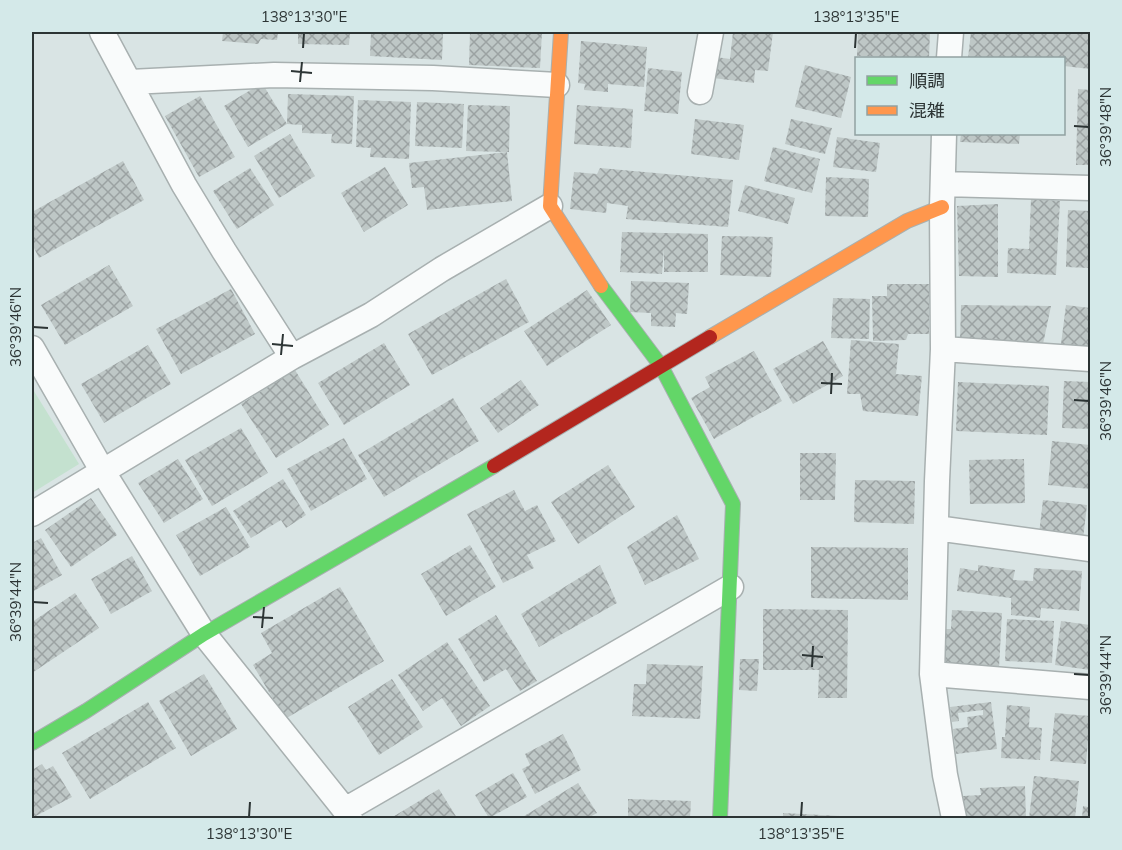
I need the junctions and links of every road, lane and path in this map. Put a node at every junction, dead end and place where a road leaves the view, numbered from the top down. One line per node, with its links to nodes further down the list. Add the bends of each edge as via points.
1 (102, 32): 6 (street)
2 (561, 32): 7 (street)
3 (711, 32): 8 (street)
4 (951, 32): 5 (street)
5 (949, 57)
6 (129, 82): 7 (street, via 274,75); 15 (street, via 184,185)
7 (558, 85): 12 (street)
8 (700, 92)
9 (944, 135): 11 (street)
10 (1090, 188): 11 (street)
11 (943, 195): 14 (street); 17 (street, via 907,221)
12 (550, 206): 15 (street, via 371,315); 17 (street, via 591,273)
13 (32, 348): 18 (street)
14 (943, 350): 16 (street); 20 (street)
15 (292, 357): 18 (street)
16 (1090, 359)
17 (661, 366): 22 (street, via 733,504); 23 (street)
18 (104, 472): 19 (street); 23 (street)
19 (32, 514)
20 (936, 528): 21 (street); 24 (street)
21 (1090, 549)
22 (731, 587): 27 (street); 28 (street)
23 (204, 634): 26 (street); 27 (street)
24 (932, 674): 25 (street); 29 (street)
25 (1090, 687)
26 (32, 743)
27 (348, 814)
28 (720, 819)
29 (954, 819)

